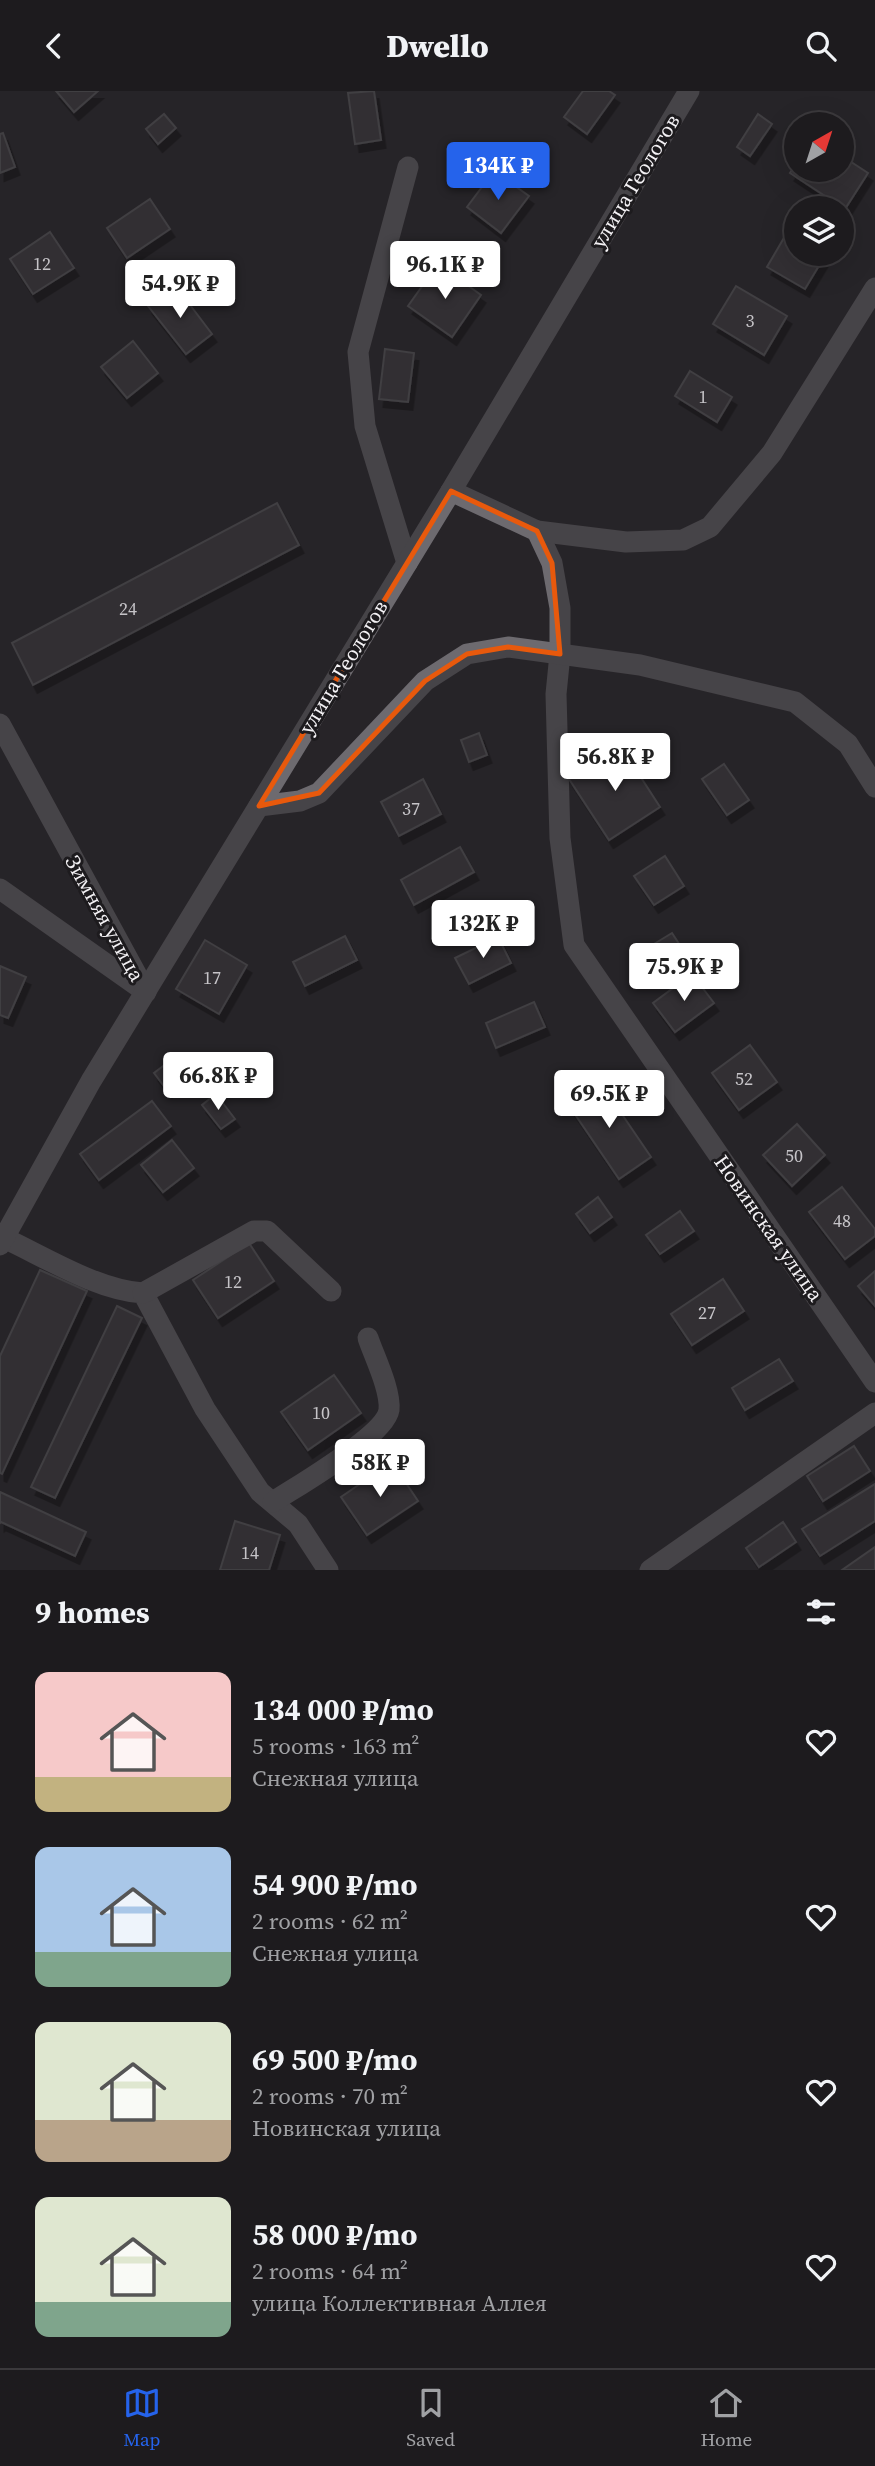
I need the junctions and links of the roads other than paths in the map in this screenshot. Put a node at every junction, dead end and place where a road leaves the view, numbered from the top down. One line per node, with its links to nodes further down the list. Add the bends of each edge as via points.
1 (689, 91): 4 (street, улица Геологов)
2 (408, 167): 6 (street, via 358,352 365,426)
3 (875, 288): 5 (street, via 772,453 710,527 683,540 626,543)
4 (451, 491): 5 (street); 6 (street, улица Геологов)
5 (537, 531): 7 (street, Новинская улица, via 552,562 560,608)
6 (407, 563): 10 (street, улица Геологов)
7 (560, 654): 9 (street, via 640,665 795,702 848,744); 10 (street, via 508,647 467,654 425,681 319,793 300,801); 17 (street, Новинская улица, via 556,694 561,838 574,944)
8 (0, 724): 12 (street, Зимняя улица)
9 (875, 787)
10 (258, 806): 12 (street, улица Геологов)
11 (0, 889): 12 (street, Зимняя улица)
12 (146, 992): 13 (street, улица Геологов)
13 (2, 1241): 15 (street, via 124,1292)
14 (331, 1291): 15 (street, via 267,1231 254,1231)
15 (143, 1293): 19 (street, via 205,1409 260,1492)
16 (368, 1338): 19 (street, via 387,1391 385,1422 362,1443)
17 (875, 1382)
18 (875, 1413): 21 (street)
19 (273, 1502): 20 (street, via 298,1524)
20 (328, 1570)
21 (650, 1570)

